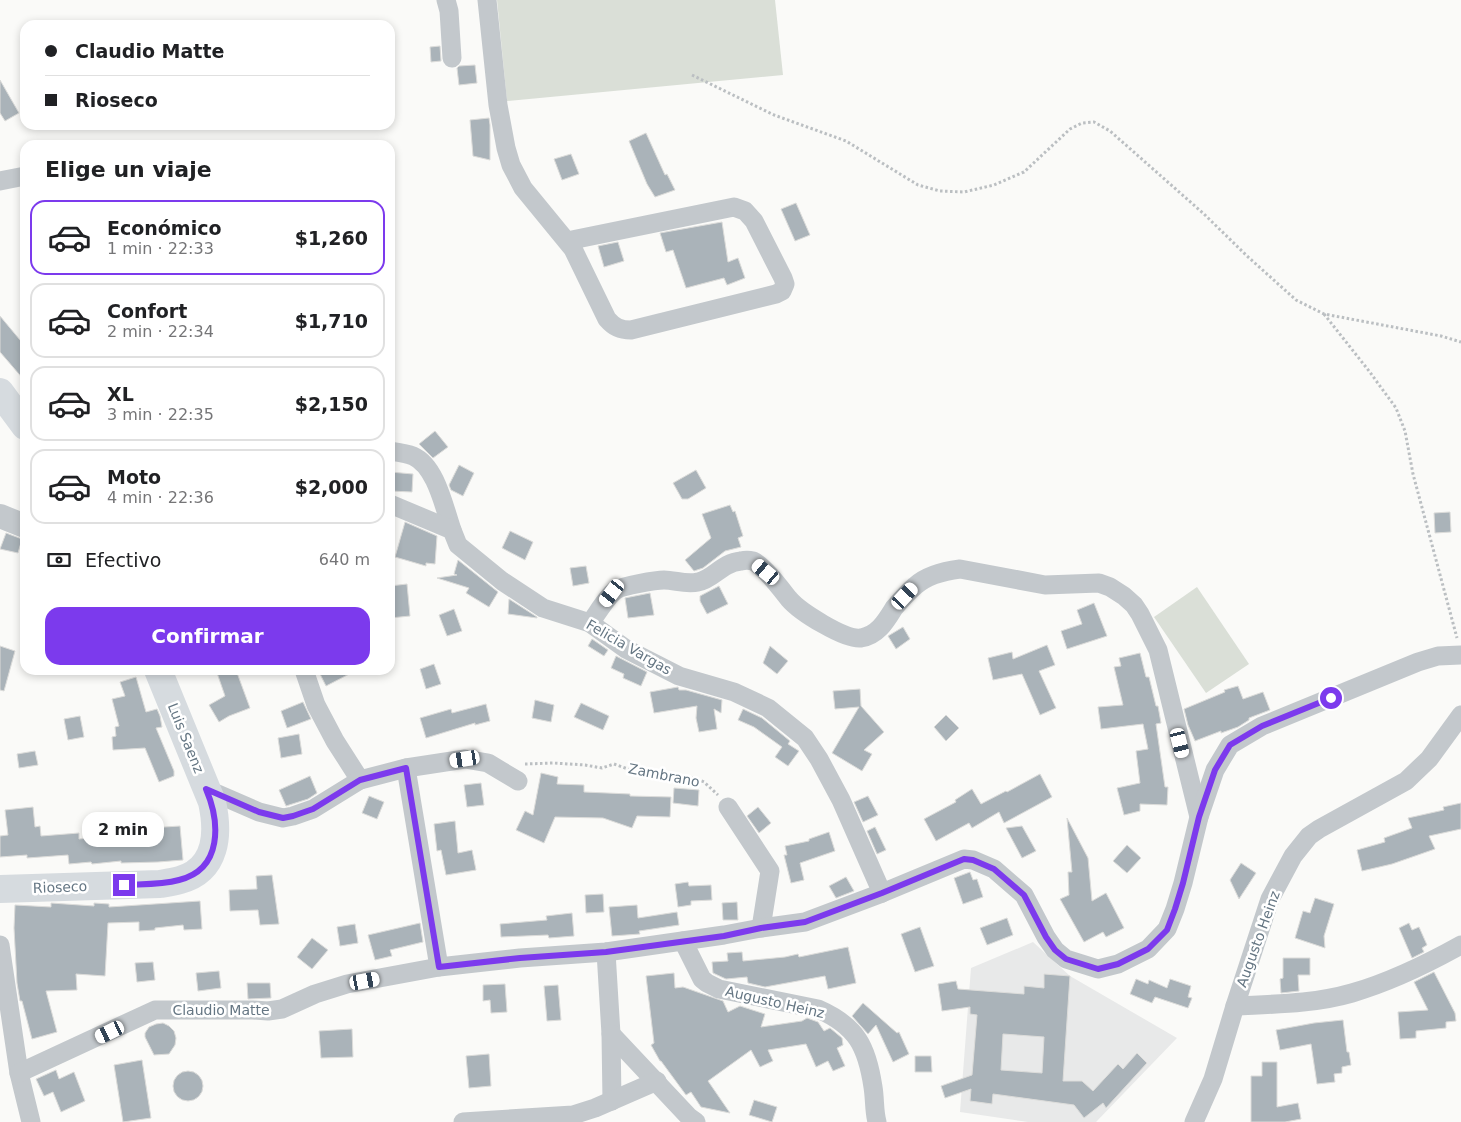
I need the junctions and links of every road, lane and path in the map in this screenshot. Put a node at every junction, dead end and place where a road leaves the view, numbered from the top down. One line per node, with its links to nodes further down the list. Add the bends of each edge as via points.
1 (446, 0): 3 (street)
2 (487, 0): 7 (street, via 494,73 511,165 523,188)
3 (452, 58)
4 (692, 75): 8 (path, via 774,115 846,141 918,185 940,191 964,192 994,185 1024,172 1070,129 1094,122 1110,131 1182,194 1296,300)
5 (20, 177): 6 (street)
6 (0, 181)
7 (567, 241): 7 (street, via 607,319 624,330 776,294 785,284 754,222 745,210 734,207)
8 (1324, 314): 9 (path); 18 (path, via 1396,408 1405,431 1413,474)
9 (1461, 342)
10 (0, 392): 11 (main road)
11 (20, 419)
12 (395, 452): 16 (street, Felicia Vargas, via 414,456 428,468)
13 (395, 506): 16 (street)
14 (0, 516): 15 (street)
15 (20, 524)
16 (452, 530): 17 (street, Felicia Vargas, via 458,545 543,608)
17 (590, 623): 27 (street, Claudio Matte, via 612,593 621,588 663,580 700,582 734,561 746,560 753,561 766,572 801,610 854,638 876,631 916,585 946,571 960,569 1045,585 1099,584 1110,587 1134,606 1158,650); 30 (street, Felicia Vargas, via 626,649 679,676 734,692 768,708 805,738 841,800)
18 (1460, 650): 27 (street, Claudio Matte, via 1418,662 1262,726 1230,745 1215,770)
19 (160, 675): 25 (main road, Luis Saenz)
20 (306, 675): 24 (street, via 316,705)
21 (1461, 715): 37 (street, Augusto Heinz, via 1429,759 1406,781 1319,829 1301,845 1270,899)
22 (406, 768): 23 (street, via 465,759); 24 (street); 36 (street)
23 (520, 772): 26 (path, Zambrano, via 546,763 602,768 614,764 639,772 695,778 714,790)
24 (360, 780): 25 (street, via 313,809 283,818 259,812)
25 (206, 789): 28 (main road, Luis Saenz, via 215,816 214,844 198,871)
26 (728, 807): 31 (street, via 770,872)
27 (1199, 817): 30 (street, Claudio Matte, via 1183,883 1167,930 1148,949 1106,968 1098,969 1061,955 1046,937 1024,895 994,869 973,860 964,859)
28 (180, 880): 29 (main road, Rioseco, via 160,884)
29 (0, 889)
30 (882, 893): 31 (street, Claudio Matte, via 805,922)
31 (761, 928): 32 (street, Claudio Matte)
32 (682, 941): 35 (street, Claudio Matte); 45 (street, Augusto Heinz, via 706,983 719,989 818,1009 851,1030 859,1039 868,1060)
33 (0, 945): 39 (street)
34 (1459, 949): 37 (street, via 1352,993 1309,1001)
35 (606, 952): 36 (street, Claudio Matte); 38 (street)
36 (439, 967): 39 (street, Claudio Matte, via 346,984 282,1009 155,1010)
37 (1234, 1006): 46 (street, Augusto Heinz, via 1213,1079)
38 (612, 1034): 40 (street); 41 (street)
39 (19, 1074): 42 (street)
40 (657, 1081): 41 (street); 44 (street)
41 (612, 1101): 43 (street, via 573,1115)
42 (31, 1122)
43 (463, 1122)
44 (696, 1122)
45 (877, 1122)
46 (1194, 1122)

